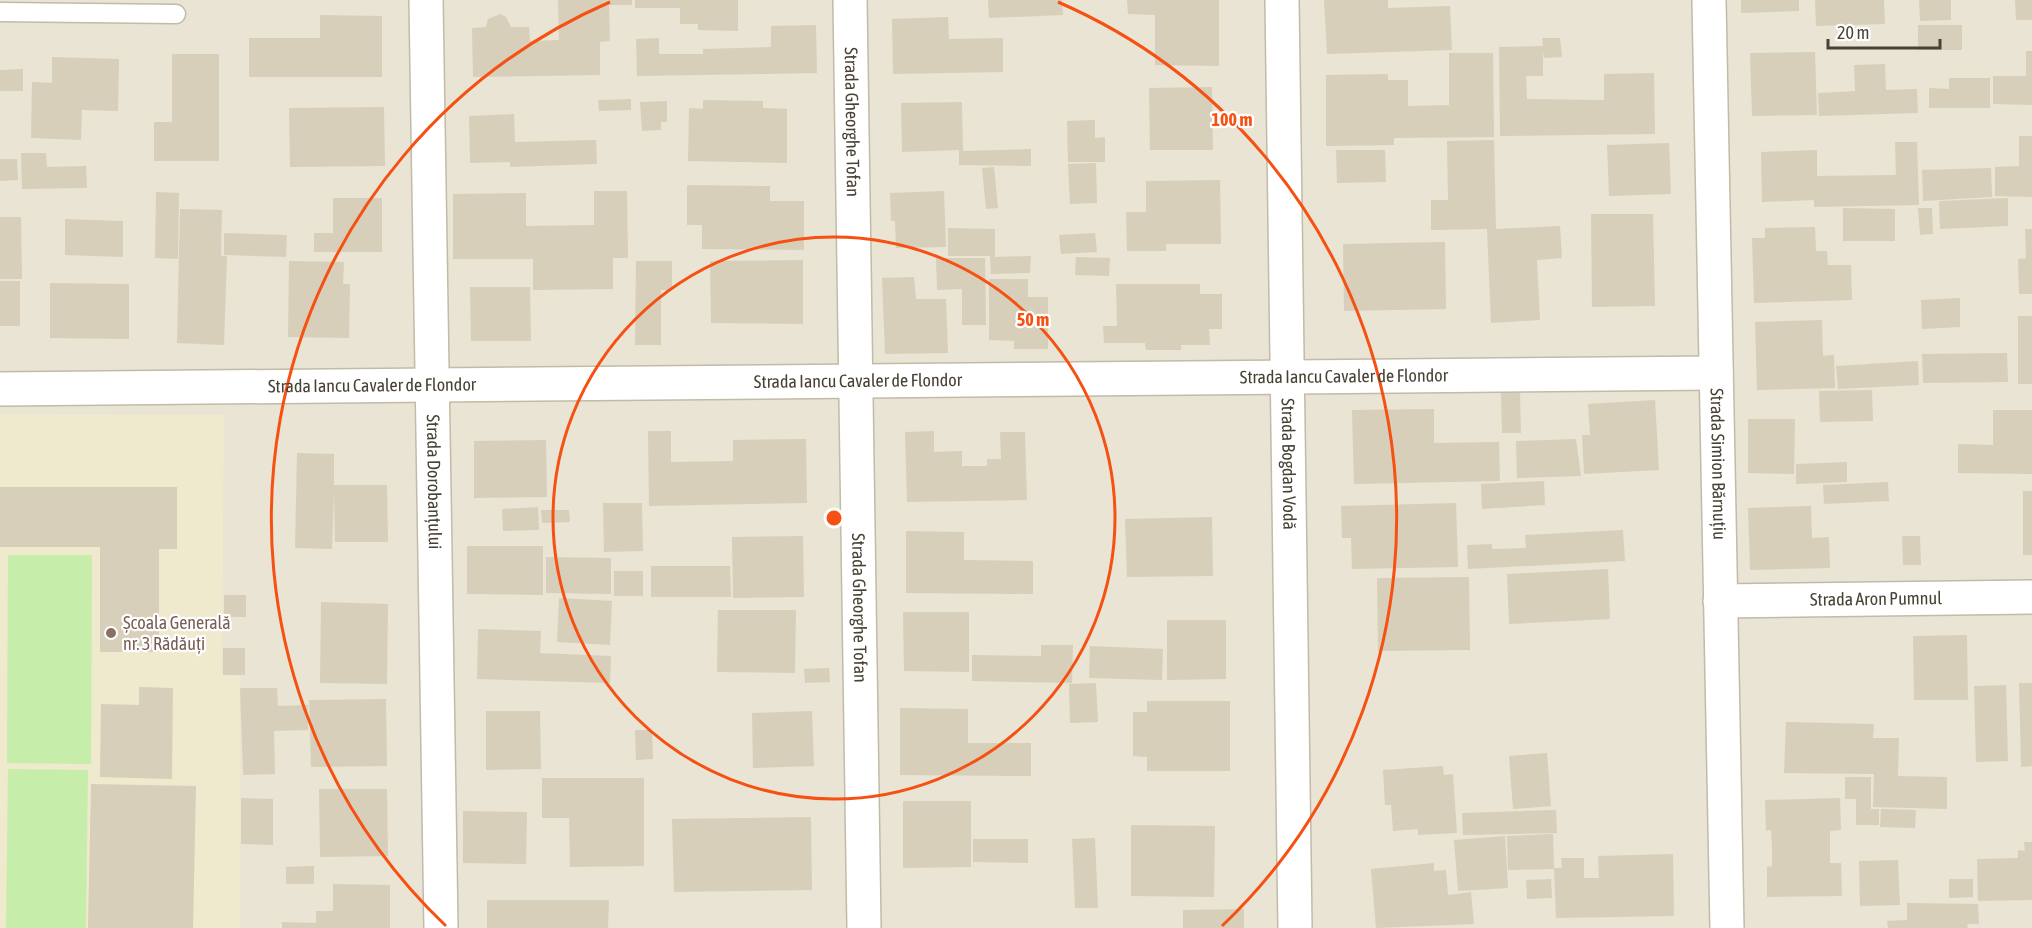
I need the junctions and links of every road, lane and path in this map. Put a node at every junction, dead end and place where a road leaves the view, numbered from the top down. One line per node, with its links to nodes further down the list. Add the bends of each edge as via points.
1 (426, 0): 10 (street, Strada Dorobanțului)
2 (850, 0): 9 (street, Strada Gheorghe Tofan)
3 (1282, 0): 8 (street, Strada Bogdan Vodă)
4 (1709, 0): 7 (street, Strada Simion Bărnuțiu)
5 (0, 12): 6 (lane)
6 (176, 14)
7 (1716, 373): 8 (street, Strada Iancu Cavaler de Flondor); 13 (street, Strada Simion Bărnuțiu)
8 (1287, 377): 9 (street, Strada Iancu Cavaler de Flondor); 16 (street, Strada Bogdan Vodă)
9 (856, 381): 10 (street, Strada Iancu Cavaler de Flondor); 15 (street, Strada Gheorghe Tofan)
10 (433, 385): 11 (street, Strada Iancu Cavaler de Flondor); 14 (street, Strada Dorobanțului)
11 (0, 389)
12 (2032, 597): 13 (street, Strada Aron Pumnul)
13 (1720, 601): 17 (street, Strada Simion Bărnuțiu)
14 (441, 928)
15 (864, 928)
16 (1295, 928)
17 (1727, 928)

